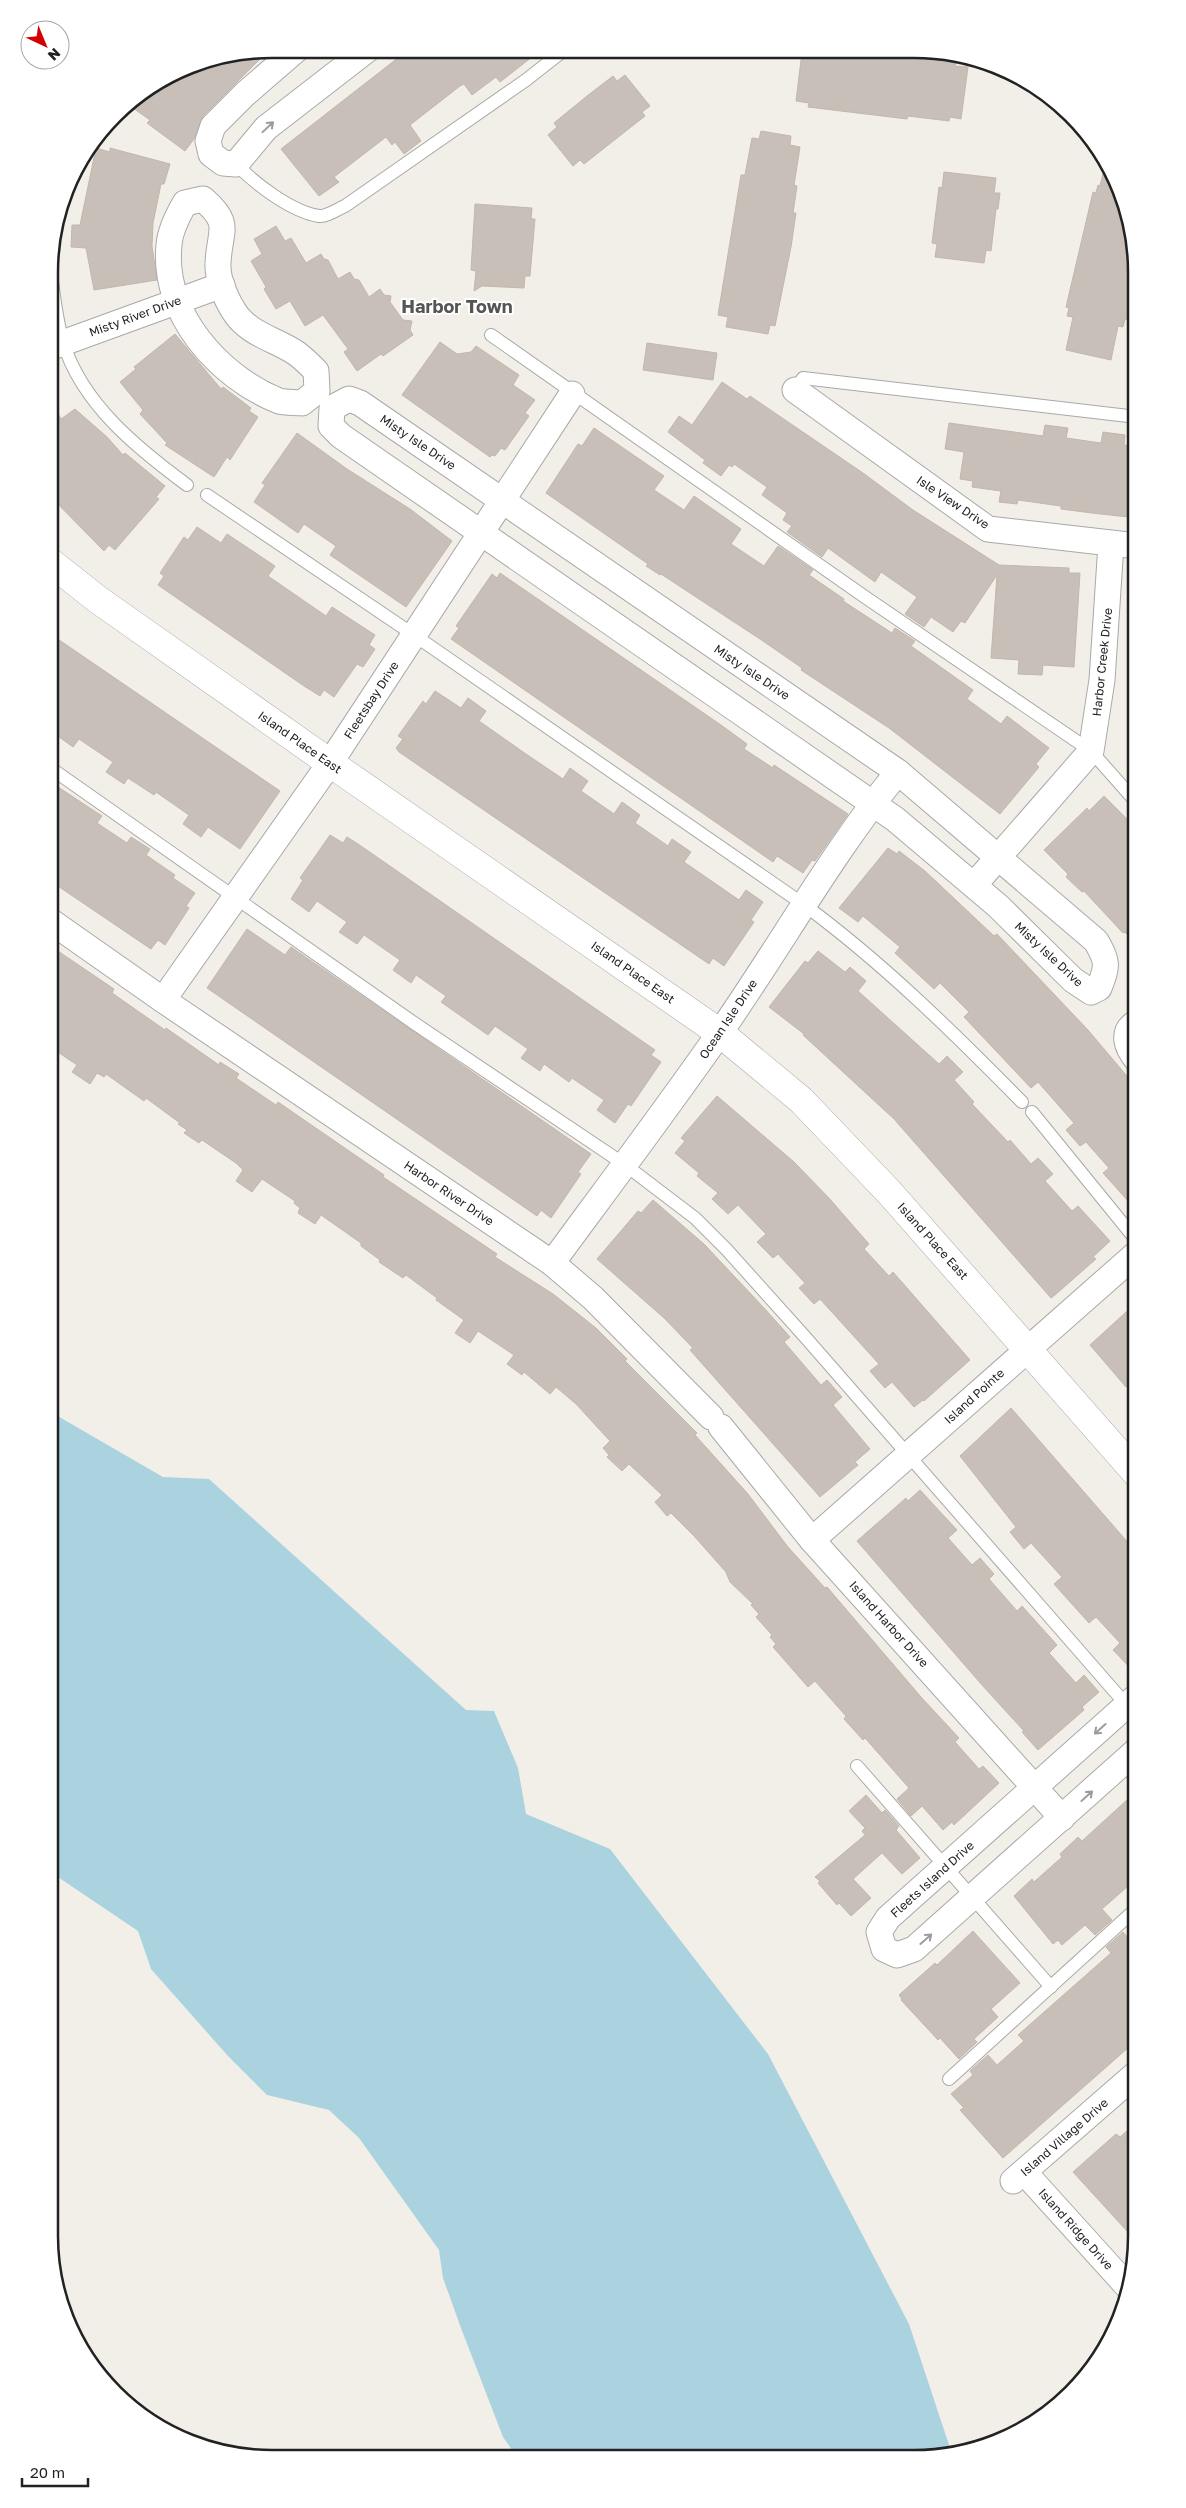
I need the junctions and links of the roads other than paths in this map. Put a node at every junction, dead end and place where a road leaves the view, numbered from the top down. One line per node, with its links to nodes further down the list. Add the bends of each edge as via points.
1 (287, 58): 4 (street, via 213,126 208,141 211,154 223,163)
2 (356, 58): 4 (street, one-way to 2, via 266,128)
3 (553, 58): 4 (lane, via 352,201 321,216 282,200)
4 (236, 164)
5 (222, 285): 6 (street, Misty River Drive); 6 (street, via 218,265 223,232 218,212 203,199 185,203 177,215 168,244); 6 (street, via 238,317 263,338 296,353 316,371 317,390 302,403 281,402 242,381 216,361 192,331)
6 (176, 300): 8 (street, Misty River Drive)
7 (491, 335): 11 (lane)
8 (58, 344)
9 (58, 348): 13 (lane, via 100,408 153,460)
10 (795, 390): 12 (lane, via 803,378); 17 (street, Isle View Drive, via 988,529)
11 (572, 394): 15 (street, Fleetsbay Drive); 21 (lane)
12 (1128, 416)
13 (187, 485)
14 (207, 495): 20 (lane)
15 (502, 499): 16 (street, Fleetsbay Drive); 16 (street, Misty Isle Drive, via 360,402 349,399 332,408 331,426 342,436); 23 (street, Misty Isle Drive)
16 (481, 532): 20 (street, Fleetsbay Drive); 26 (street, Misty Isle Drive)
17 (1111, 544): 18 (street, Isle View Drive); 21 (street, Harbor Creek Drive, via 1102,680)
18 (1128, 545)
19 (58, 568): 22 (street, Island Place East, via 97,600)
20 (414, 635): 22 (street, Fleetsbay Drive); 30 (lane)
21 (1091, 751): 25 (lane); 27 (street)
22 (330, 764): 29 (street, Fleetsbay Drive); 34 (street, Island Place East)
23 (898, 772): 26 (street, Ocean Isle Drive); 27 (street, Misty Isle Drive)
24 (58, 774): 29 (lane)
25 (1128, 793)
26 (872, 803): 28 (street, Misty Isle Drive); 30 (street, Ocean Isle Drive)
27 (999, 856): 28 (street); 28 (street, Misty Isle Drive, via 1096,941 1107,960 1099,988 1091,992 1073,980)
28 (974, 885)
29 (236, 900): 32 (street, Fleetsbay Drive); 38 (lane)
30 (804, 904): 34 (street, Ocean Isle Drive); 36 (lane, via 898,981)
31 (58, 926): 32 (street, Harbor River Drive)
32 (163, 1000): 41 (street, Harbor River Drive)
33 (1128, 1032): 35 (street)
34 (720, 1033): 38 (street, Ocean Isle Drive); 42 (street, Island Place East, via 801,1100 843,1142)
35 (1128, 1045)
36 (1022, 1102)
37 (1032, 1112): 39 (lane)
38 (624, 1164): 41 (street, Ocean Isle Drive); 44 (lane, via 713,1235)
39 (1128, 1230)
40 (1128, 1261): 42 (street, Island Pointe)
41 (552, 1263): 43 (street, Harbor River Drive, via 599,1305)
42 (1028, 1348): 44 (street, Island Pointe); 45 (street, Island Place East)
43 (716, 1422): 46 (street, Island Harbor Drive)
44 (908, 1456): 46 (street, Island Pointe); 47 (lane)
45 (1128, 1464)
46 (812, 1540): 51 (street, Island Harbor Drive)
47 (1128, 1700)
48 (1128, 1710): 51 (street, Fleets Island Drive, one-way to 51)
49 (1128, 1758): 52 (street, Fleets Island Drive, one-way to 49)
50 (857, 1766): 53 (lane)
51 (1036, 1786): 52 (street, Island Harbor Drive); 53 (street, Fleets Island Drive)
52 (1062, 1818): 54 (street, Fleets Island Drive)
53 (946, 1867): 54 (lane); 54 (street, Fleets Island Drive, one-way to 54, via 888,1918 879,1932 884,1948 897,1955 914,1949)
54 (974, 1897): 56 (lane)
55 (1128, 1916): 56 (lane)
56 (1051, 1987): 57 (lane)
57 (949, 2079)
58 (1128, 2090): 59 (street, Island Village Drive)
59 (1019, 2177): 60 (street, Island Ridge Drive)
60 (1123, 2282)

